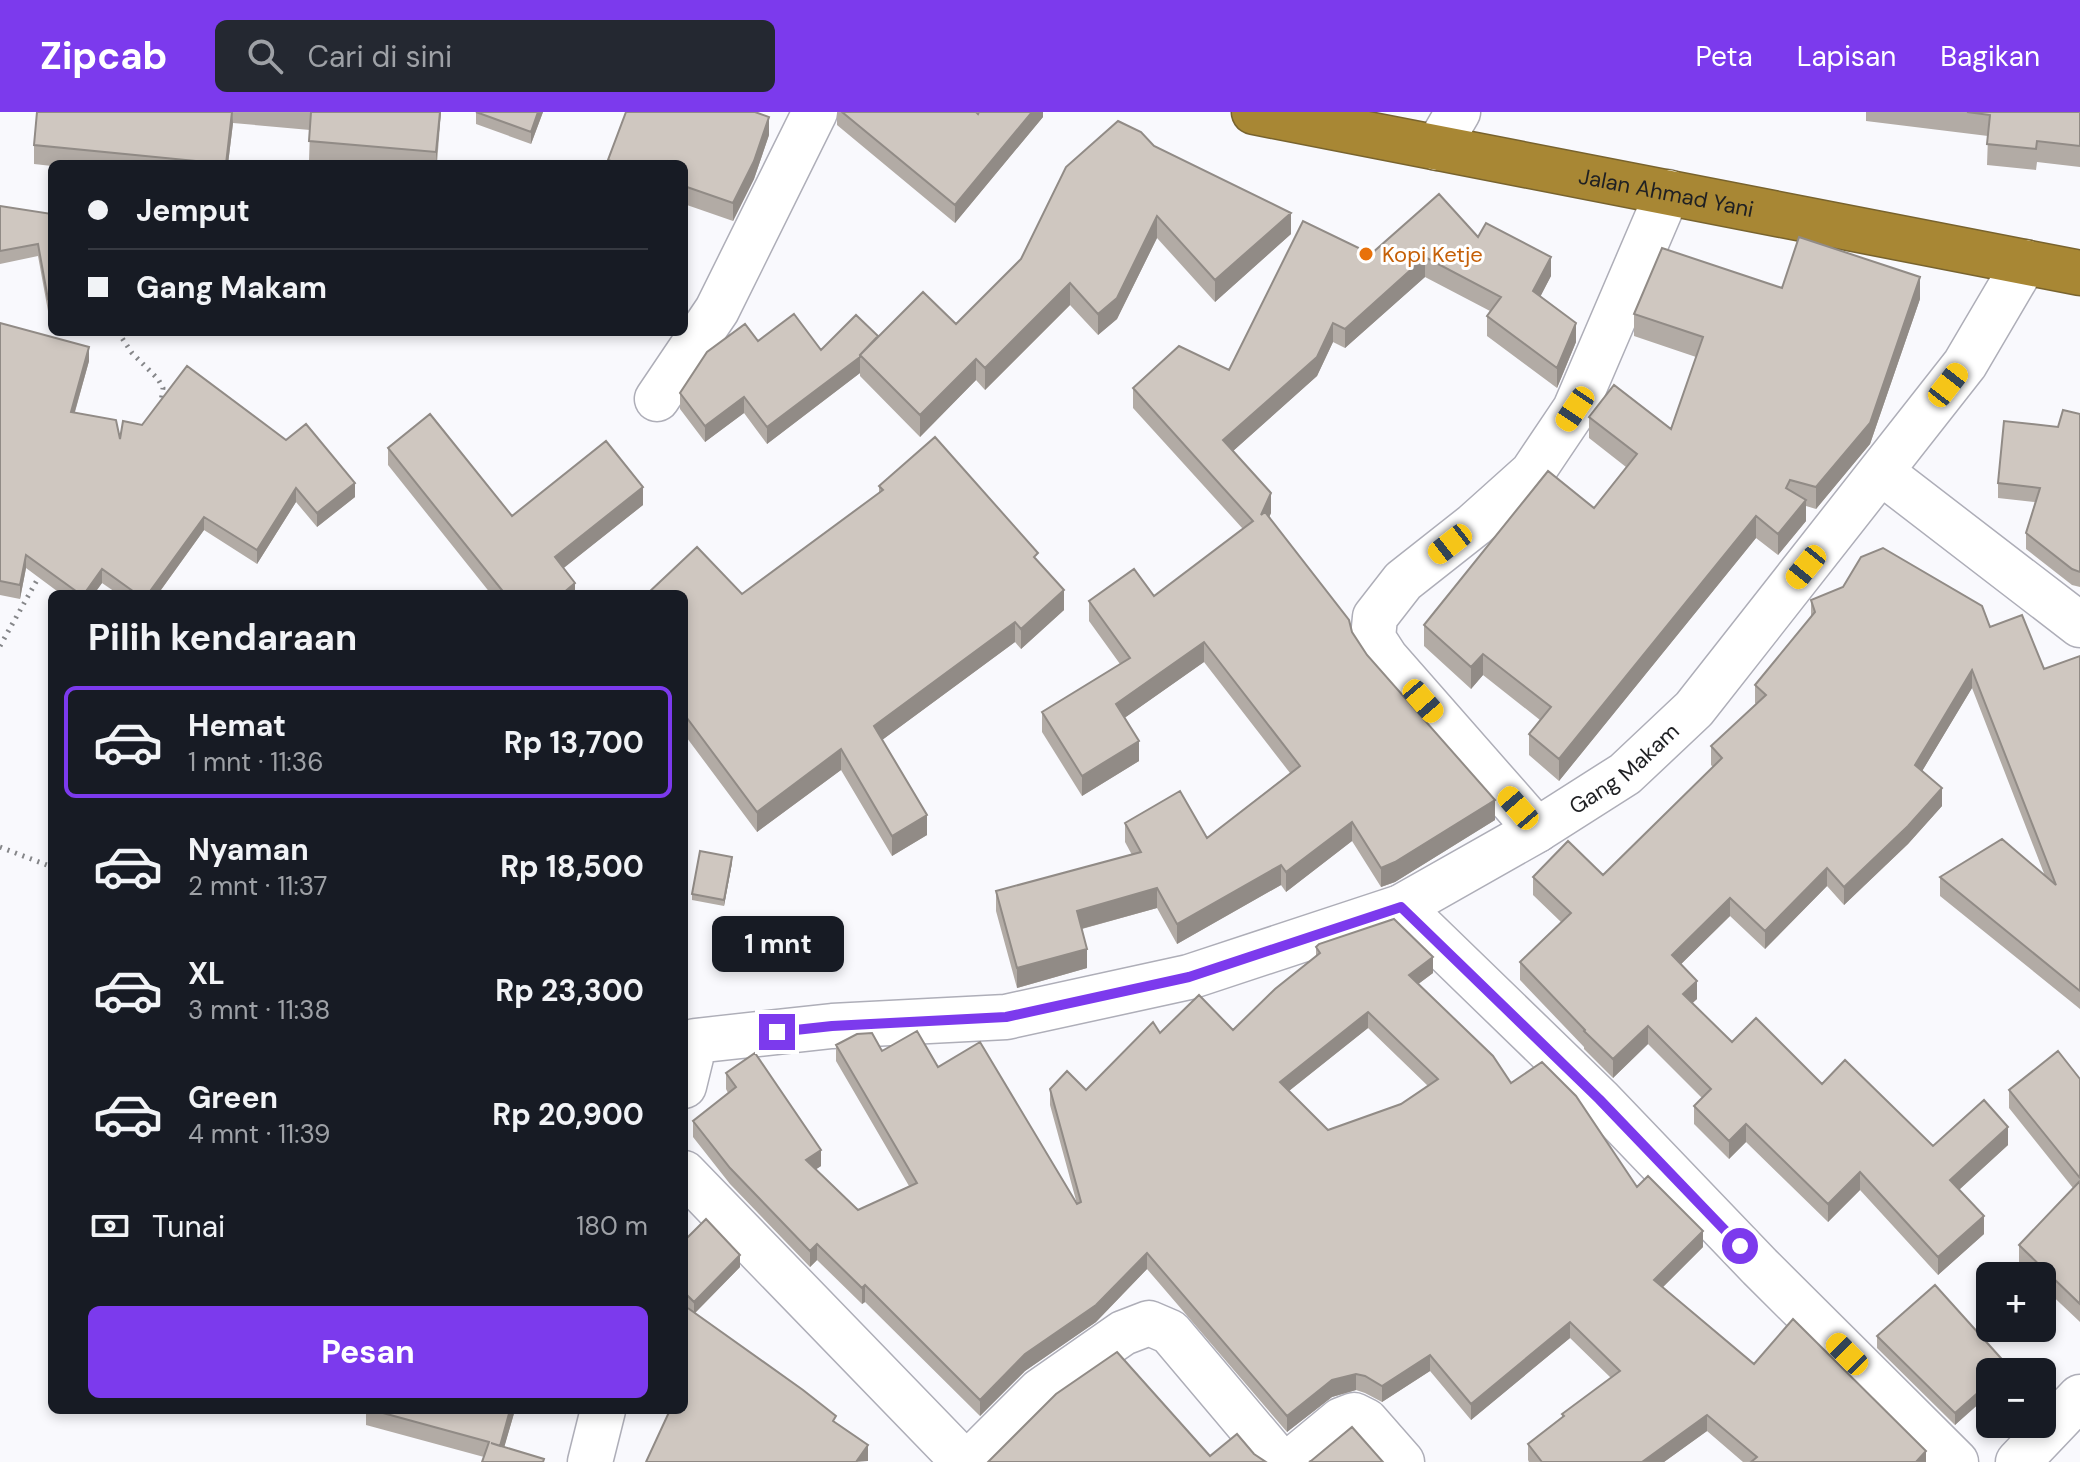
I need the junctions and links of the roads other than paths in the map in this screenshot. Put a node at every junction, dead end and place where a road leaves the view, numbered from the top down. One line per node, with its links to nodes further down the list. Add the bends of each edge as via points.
1 (815, 112): 7 (street, via 717,310)
2 (1254, 112): 3 (highway, Jalan Ahmad Yani)
3 (1447, 130): 4 (highway, Jalan Ahmad Yani)
4 (1668, 192): 5 (highway, Jalan Ahmad Yani); 10 (street, via 1575,409 1532,473 1403,581 1375,617 1373,638 1386,658)
5 (2025, 262): 6 (highway, Jalan Ahmad Yani); 8 (street, Gang Makam, via 1965,364)
6 (2080, 273)
7 (657, 399)
8 (1881, 472): 9 (street); 10 (street, Gang Makam, via 1694,709 1625,774)
9 (2080, 625)
10 (1537, 830): 11 (street, Gang Makam)
11 (1401, 907): 12 (street, Gang Makam, via 1189,977 1006,1017); 19 (street, via 1599,1099)
12 (690, 1037)
13 (688, 1177): 17 (street)
14 (2080, 1397): 20 (street)
15 (602, 1414): 16 (street)
16 (590, 1462)
17 (966, 1462): 18 (street, via 1040,1391 1123,1333 1149,1323 1170,1332 1273,1454 1295,1458 1354,1415 1366,1421)
18 (1402, 1462)
19 (1956, 1462)
20 (2018, 1462)

